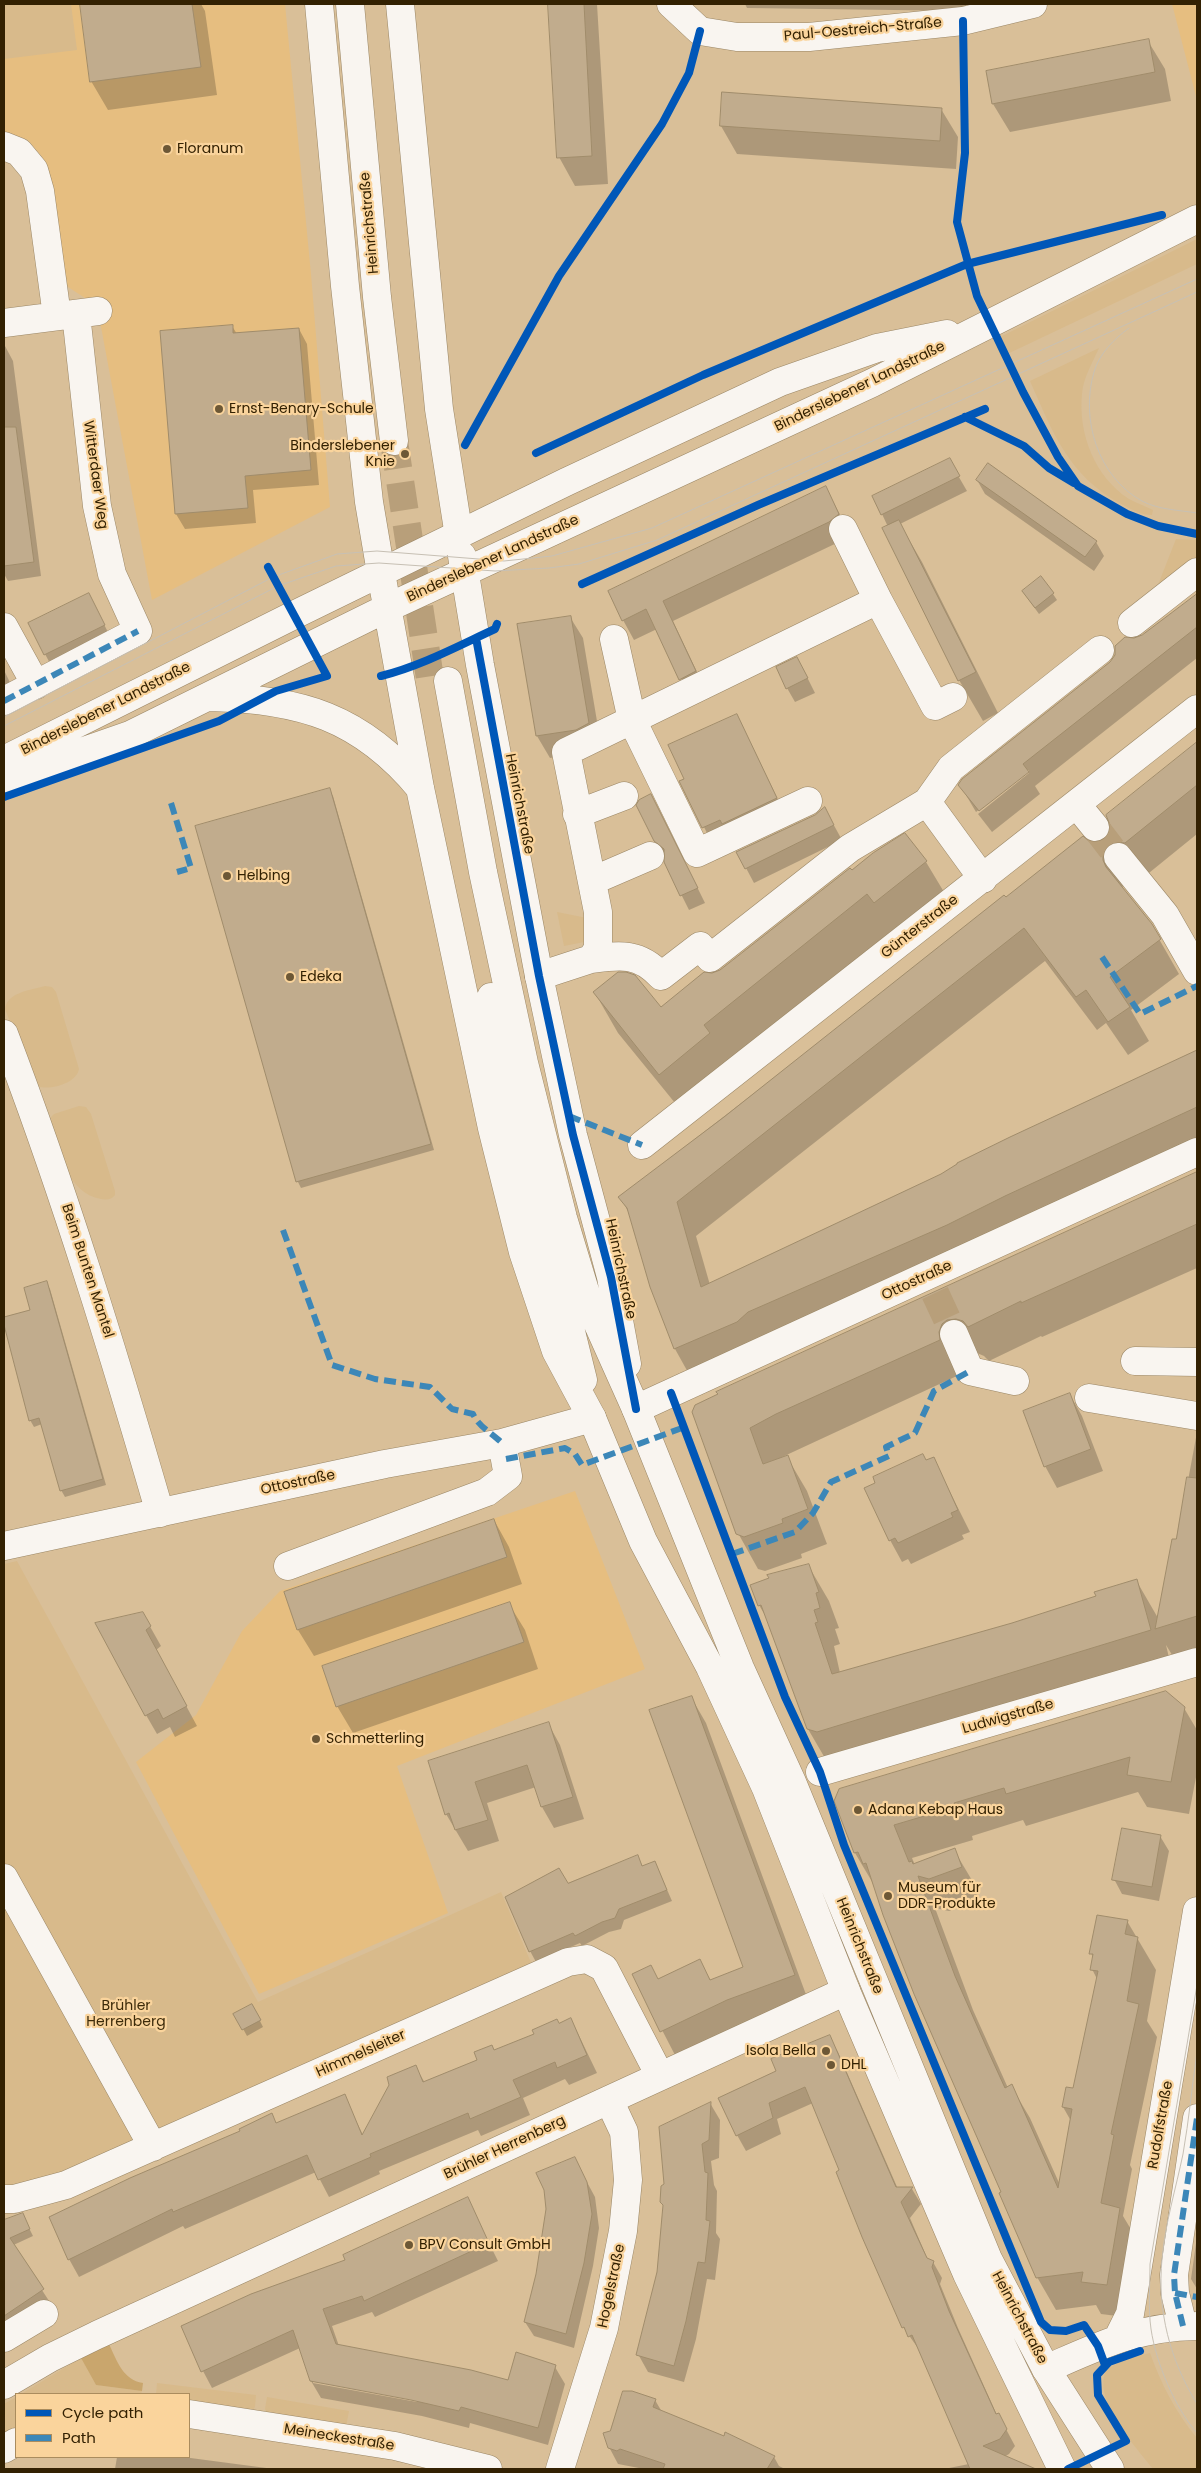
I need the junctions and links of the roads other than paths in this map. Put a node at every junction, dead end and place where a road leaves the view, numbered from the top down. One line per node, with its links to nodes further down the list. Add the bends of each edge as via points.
1 (319, 4): 15 (main road, via 348,315 369,502)
2 (350, 4): 3 (main road, Heinrichstraße, via 376,287 404,441 396,294)
3 (368, 4)
4 (400, 4): 13 (main road, Heinrichstraße, via 439,409)
5 (672, 4): 6 (main road, Paul-Oestreich-Straße, via 700,31 737,37 809,37 963,21)
6 (1034, 4)
7 (4, 146): 9 (main road, Witterdaer Weg, via 19,152 34,170)
8 (1197, 219): 11 (main road, Binderslebener Landstraße)
9 (77, 314): 10 (main road); 23 (main road, Witterdaer Weg, via 97,506 112,574 138,631)
10 (4, 323)
11 (978, 328): 13 (main road, Binderslebener Landstraße, via 877,348 780,382); 16 (main road, Binderslebener Landstraße, via 872,383)
12 (843, 529): 17 (main road)
13 (459, 536): 15 (main road, Binderslebener Landstraße); 16 (main road, Heinrichstraße)
14 (1197, 572): 19 (main road)
15 (381, 573): 18 (main road); 29 (main road, Binderslebener Landstraße)
16 (465, 573): 18 (main road, Binderslebener Landstraße); 44 (main road, Heinrichstraße)
17 (878, 600): 25 (main road, via 935,706); 28 (main road)
18 (388, 608): 24 (main road, Binderslebener Landstraße); 31 (main road)
19 (1132, 623)
20 (4, 627): 23 (main road)
21 (614, 639): 28 (main road)
22 (1100, 650): 34 (main road, via 951,768)
23 (36, 685): 26 (main road)
24 (206, 696): 30 (main road, Binderslebener Landstraße, via 130,735); 31 (main road, via 290,705 333,719 355,729 377,745)
25 (952, 697)
26 (4, 701)
27 (1197, 709): 35 (main road, Günterstraße)
28 (632, 720): 33 (main road, via 697,853); 36 (main road, via 566,752)
29 (4, 760)
30 (4, 779)
31 (420, 788): 55 (main road, Heinrichstraße, via 492,1128 523,1252 556,1351)
32 (624, 796): 36 (main road)
33 (808, 801)
34 (927, 802): 40 (main road); 42 (main road, via 850,848 710,958 707,940 661,976 648,962 632,958 612,956)
35 (1077, 805): 37 (main road); 40 (main road, Günterstraße)
36 (577, 814): 41 (main road)
37 (1095, 827)
38 (650, 856): 41 (main road)
39 (1118, 857): 43 (main road, via 1165,915)
40 (983, 878): 46 (main road, Günterstraße)
41 (592, 881): 42 (main road, via 599,936 598,949)
42 (591, 960): 44 (main road)
43 (1197, 971)
44 (539, 976): 53 (main road, Heinrichstraße, via 573,1134 611,1277)
45 (4, 1034): 57 (main road, Beim Bunten Mantel, via 32,1104 74,1228)
46 (642, 1145)
47 (1197, 1152): 53 (main road, Ottostraße, via 932,1285)
48 (954, 1334): 51 (main road, via 970,1371)
49 (1135, 1361): 50 (main road)
50 (1197, 1362)
51 (1015, 1381)
52 (1089, 1398): 54 (main road)
53 (636, 1410): 55 (main road, Heinrichstraße, via 589,1304 563,1218 524,1063 440,683 501,1048); 74 (main road, Heinrichstraße, via 740,1668 792,1782 988,2259)
54 (1197, 1416)
55 (592, 1418): 56 (main road, Ottostraße); 64 (main road, Heinrichstraße, via 643,1541 710,1667 766,1788)
56 (502, 1443): 57 (main road, Ottostraße, via 385,1464); 59 (main road, via 508,1476 487,1492)
57 (160, 1513): 58 (main road, Ottostraße)
58 (4, 1546)
59 (288, 1566)
60 (1197, 1662): 61 (main road, Ludwigstraße)
61 (820, 1772)
62 (4, 1878): 68 (main road)
63 (1197, 1910): 73 (main road, Rudolfstraße, via 1130,2314)
64 (846, 1991): 65 (main road, Brühler Herrenberg); 79 (main road, Heinrichstraße, via 967,2274)
65 (660, 2076): 66 (main road, Brühler Herrenberg); 68 (main road, Himmelsleiter, via 604,1968 587,1958 537,1975)
66 (609, 2100): 75 (main road, Brühler Herrenberg, via 97,2334); 78 (main road, Hogelstraße, via 624,2132 628,2180 623,2231 604,2328)
67 (1197, 2118): 71 (main road, via 1174,2275 1175,2293)
68 (153, 2147): 69 (main road, Himmelsleiter, via 66,2185)
69 (4, 2199)
70 (44, 2314): 72 (main road)
71 (1190, 2326): 73 (main road)
72 (4, 2338)
73 (1118, 2338): 74 (main road)
74 (1046, 2369): 80 (main road, Heinrichstraße)
75 (4, 2385)
76 (190, 2414): 77 (main road, Meineckestraße, via 396,2446)
77 (488, 2469)
78 (560, 2469)
79 (1062, 2469)
80 (1110, 2469)

